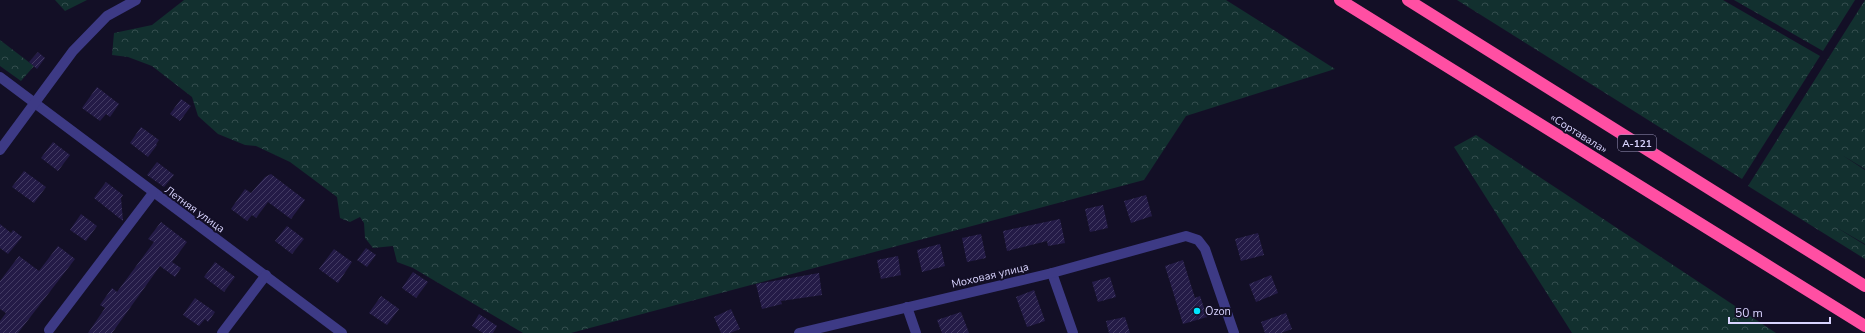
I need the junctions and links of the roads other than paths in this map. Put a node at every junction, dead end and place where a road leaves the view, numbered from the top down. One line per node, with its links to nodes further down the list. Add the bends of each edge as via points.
1 (136, 0): 5 (street, via 107,16 94,28 73,51)
2 (1340, 0): 12 (highway, «Сортавала»)
3 (1408, 0): 10 (highway, «Сортавала» / А-121)
4 (0, 77): 5 (street, Летняя улица)
5 (35, 104): 6 (street); 7 (street, Летняя улица)
6 (0, 150)
7 (153, 193): 9 (street, Летняя улица); 13 (street)
8 (1052, 273): 11 (street, Моховая улица); 18 (street); 19 (street, Моховая улица, via 1186,236 1198,240 1204,249)
9 (266, 276): 14 (street); 15 (street, Летняя улица)
10 (1865, 286)
11 (907, 307): 16 (street, Моховая улица); 17 (street)
12 (1865, 326)
13 (49, 330)
14 (222, 333)
15 (342, 333)
16 (799, 333)
17 (916, 333)
18 (1072, 333)
19 (1234, 333)

